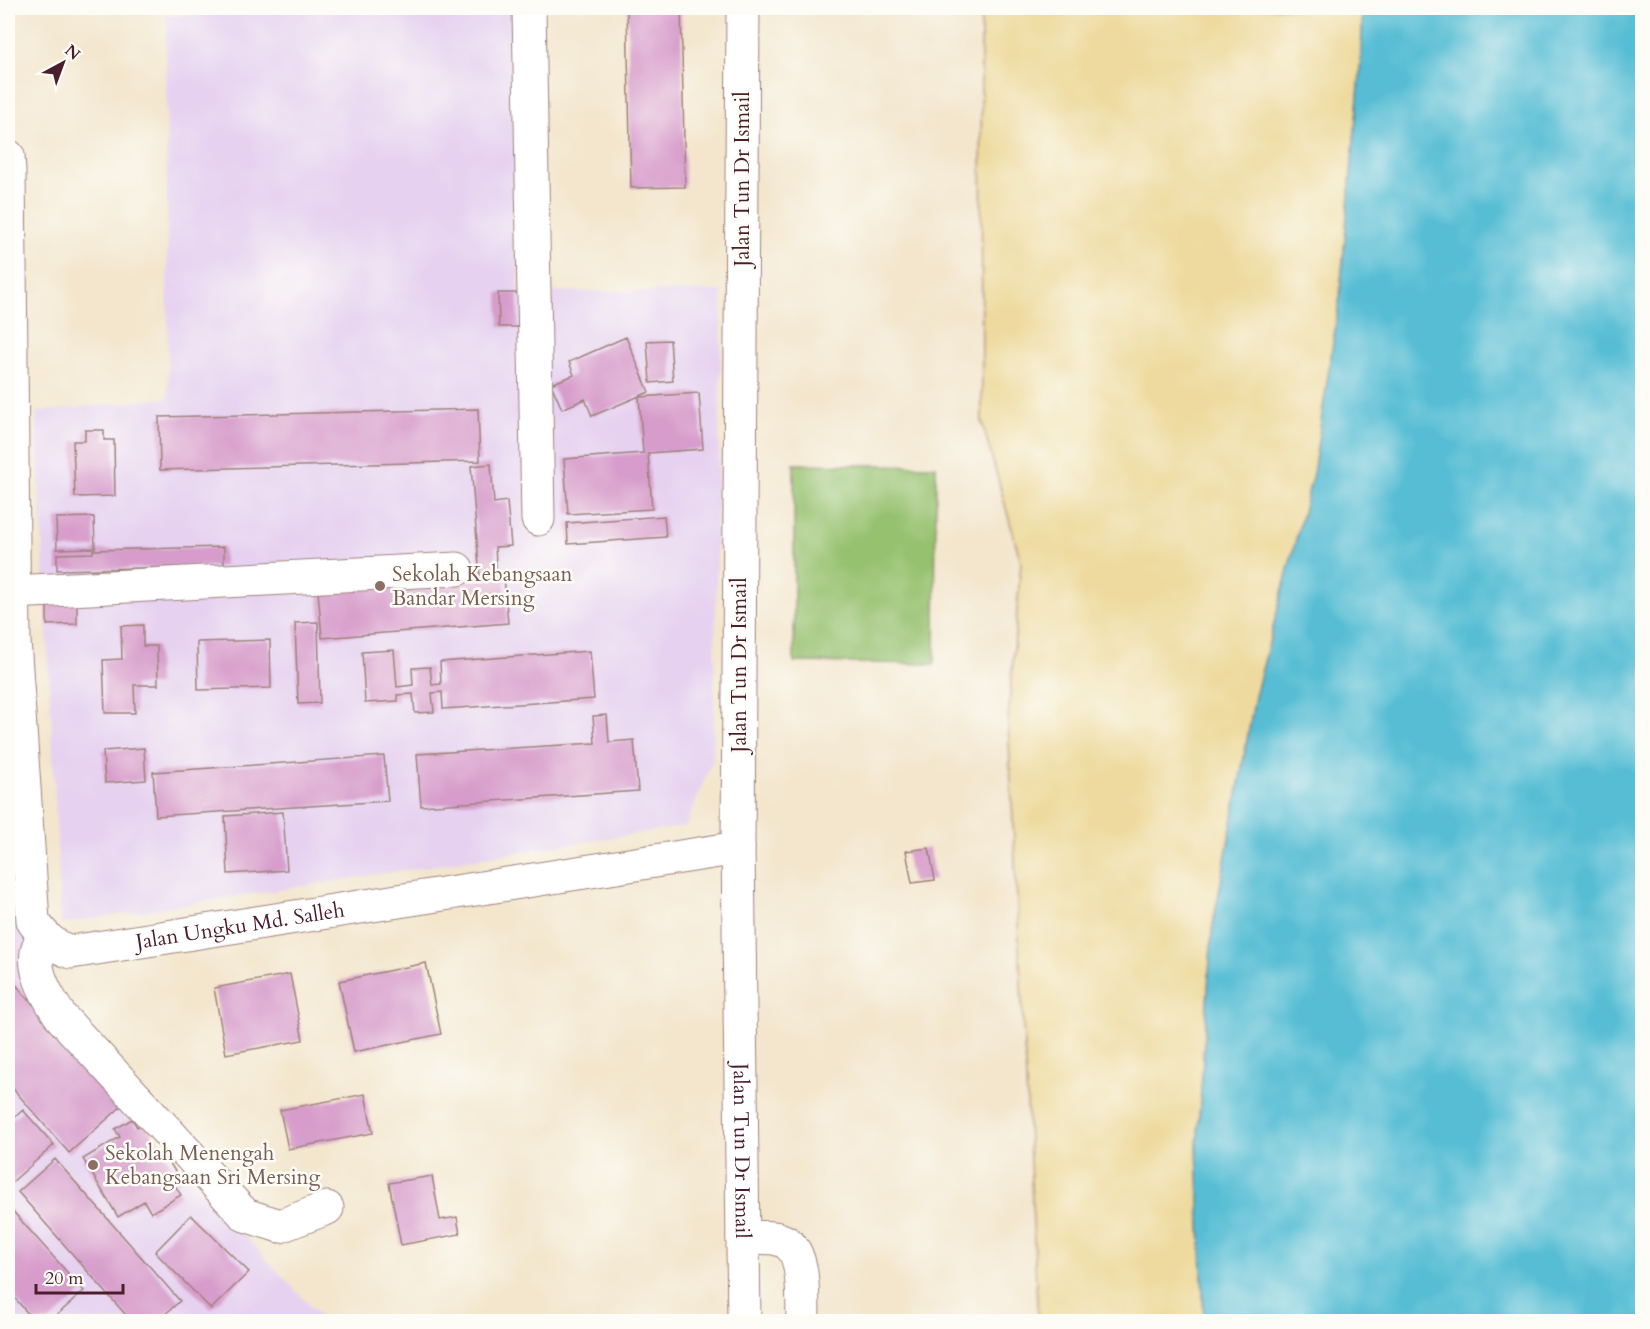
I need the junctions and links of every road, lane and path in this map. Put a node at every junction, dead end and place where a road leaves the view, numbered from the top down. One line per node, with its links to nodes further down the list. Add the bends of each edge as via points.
1 (529, 8): 4 (street)
2 (743, 8): 8 (street, Jalan Tun Dr Ismail)
3 (8, 156): 6 (street)
4 (538, 519)
5 (457, 569): 6 (street)
6 (13, 592): 7 (street)
7 (11, 639): 9 (street, via 33,921)
8 (738, 848): 9 (street, Jalan Ungku Md. Salleh, via 71,952 56,947); 11 (street, Jalan Tun Dr Ismail)
9 (44, 936): 10 (street, via 38,943 37,969 50,1002 245,1215 280,1226)
10 (327, 1208)
11 (743, 1238): 12 (street, Jalan Tun Dr Ismail); 13 (street, via 783,1240 792,1247 799,1257)
12 (744, 1322)
13 (803, 1322)

